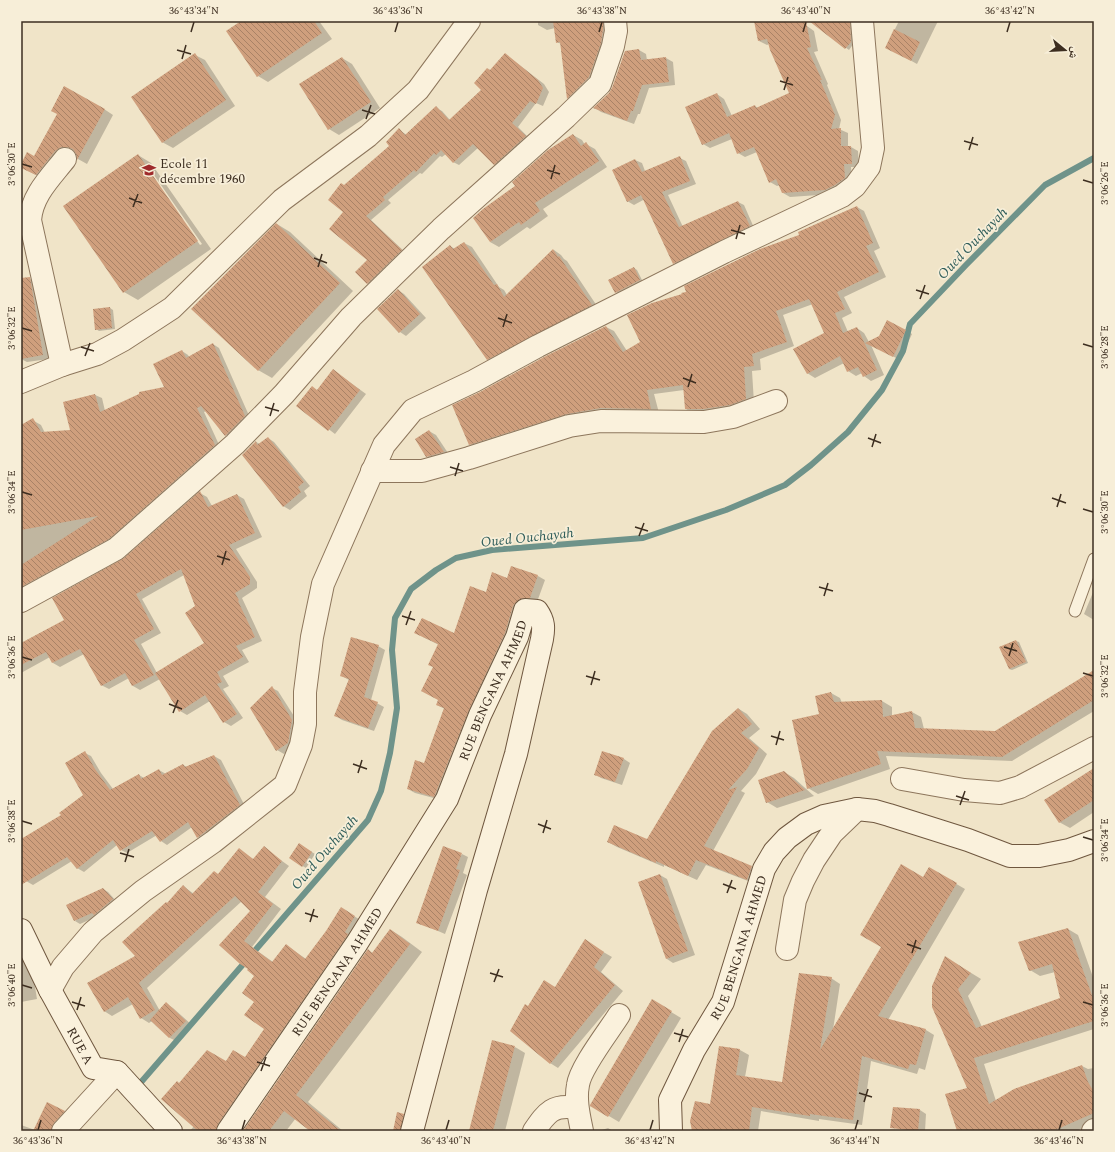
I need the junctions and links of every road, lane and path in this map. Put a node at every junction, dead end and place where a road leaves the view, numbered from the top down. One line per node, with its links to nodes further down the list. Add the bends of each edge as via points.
1 (469, 21): 5 (street, via 418,90 368,136 282,200 172,308 97,354)
2 (615, 21): 10 (street, via 613,46 600,84 442,229 351,317 284,394 234,444 116,549)
3 (862, 21): 8 (street, via 874,148 869,167 855,186 842,196 724,252 538,346 474,382 413,410 384,444)
4 (65, 159): 5 (street, via 38,192 31,209 30,220)
5 (62, 365): 6 (street)
6 (21, 382)
7 (776, 401): 8 (street, via 732,418 704,422 600,421 569,426 422,471)
8 (372, 471): 18 (street, via 323,584 312,637 305,692 305,724 301,745 285,785 213,842 143,891 93,932 64,967)
9 (1094, 559): 11 (lane)
10 (21, 601)
11 (1075, 611)
12 (1094, 748): 13 (street, via 1020,787 1000,793 964,790)
13 (902, 779)
14 (857, 810): 15 (street, RUE BENGANA AHMED, via 889,815 1010,856 1039,856 1070,850); 17 (street, via 832,833 803,881 795,900); 28 (street, RUE BENGANA AHMED, via 824,816 806,824 786,838 764,869 723,1002 694,1050 670,1100)
15 (1094, 841)
16 (21, 930): 18 (street, RUE A)
17 (787, 949)
18 (50, 990): 20 (street, RUE A, via 94,1068)
19 (619, 1015): 21 (street, via 582,1072 578,1084)
20 (117, 1072): 22 (street); 23 (street)
21 (578, 1108): 26 (street, via 557,1108 545,1115); 27 (street)
22 (63, 1131)
23 (171, 1131)
24 (228, 1131): 25 (street, RUE BENGANA AHMED, via 358,943 448,799 480,715 517,638 526,610 537,611 542,618 544,629 516,754 476,890)
25 (412, 1131)
26 (534, 1131)
27 (582, 1131)
28 (670, 1131)

